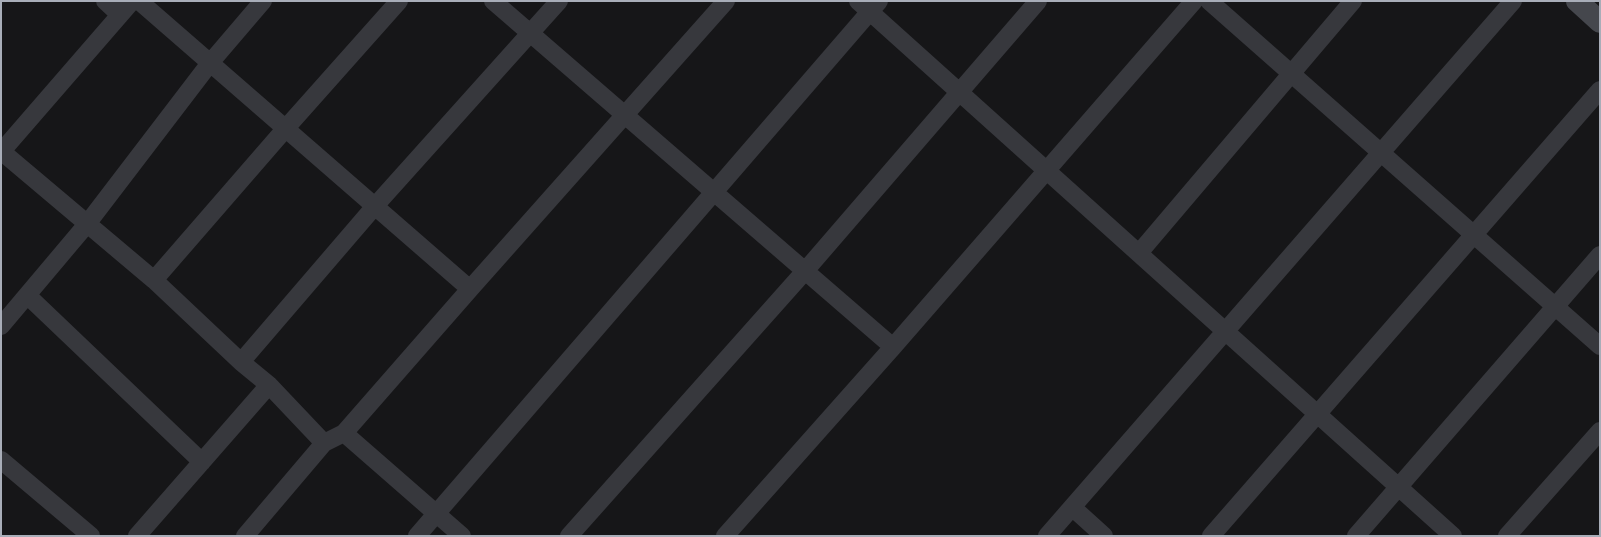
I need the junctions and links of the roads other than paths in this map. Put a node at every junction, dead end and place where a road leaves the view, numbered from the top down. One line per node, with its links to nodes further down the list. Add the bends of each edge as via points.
1 (105, 1): 16 (street)
2 (132, 1): 16 (street)
3 (139, 1): 19 (street)
4 (263, 1): 19 (street)
5 (399, 1): 24 (street)
6 (493, 1): 18 (street)
7 (559, 1): 18 (street)
8 (726, 1): 23 (street)
9 (1038, 1): 22 (street)
10 (1194, 1): 27 (street)
11 (1209, 1): 20 (street)
12 (1353, 1): 20 (street)
13 (1513, 1): 26 (street)
14 (1577, 1): 17 (main road)
15 (869, 5): 22 (street); 28 (street)
16 (120, 15): 25 (street)
17 (1600, 22)
18 (530, 33): 23 (street); 29 (street)
19 (210, 63): 24 (street); 30 (street)
20 (1291, 72): 26 (street); 32 (street)
21 (1600, 90): 31 (street)
22 (959, 92): 27 (street); 34 (street)
23 (625, 115): 28 (street); 36 (street)
24 (286, 128): 29 (street); 35 (street)
25 (1, 151): 30 (street)
26 (1381, 152): 31 (street); 40 (street)
27 (1046, 170): 32 (street); 42 (street)
28 (714, 192): 34 (street); 53 (street)
29 (375, 206): 36 (street); 43 (street)
30 (87, 224): 35 (street); 37 (street)
31 (1474, 234): 38 (street); 45 (street)
32 (1139, 253): 40 (street)
33 (1600, 255): 38 (street)
34 (805, 271): 42 (street); 59 (street)
35 (154, 280): 43 (street)
36 (470, 289): 47 (street)
37 (28, 296): 39 (street); 50 (street)
38 (1555, 306): 41 (street); 51 (street)
39 (1, 326)
40 (1225, 331): 45 (street); 52 (street)
41 (1600, 346)
42 (893, 347): 60 (street)
43 (241, 362): 44 (street)
44 (269, 385): 48 (street); 50 (street)
45 (1317, 414): 51 (street); 63 (street)
46 (1600, 431): 66 (street)
47 (344, 433): 48 (street); 53 (street)
48 (324, 443): 56 (street)
49 (1, 460): 54 (street)
50 (202, 462): 55 (street)
51 (1399, 487): 64 (street); 65 (street)
52 (1072, 507): 61 (street); 62 (street)
53 (436, 514): 57 (street); 58 (street)
54 (91, 536)
55 (136, 536)
56 (245, 536)
57 (417, 536)
58 (462, 536)
59 (569, 536)
60 (725, 536)
61 (1047, 536)
62 (1104, 536)
63 (1211, 536)
64 (1356, 536)
65 (1453, 536)
66 (1507, 536)

